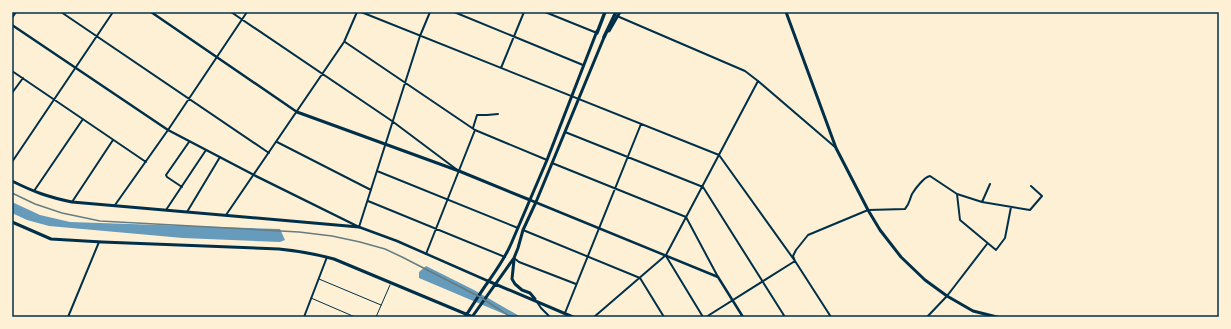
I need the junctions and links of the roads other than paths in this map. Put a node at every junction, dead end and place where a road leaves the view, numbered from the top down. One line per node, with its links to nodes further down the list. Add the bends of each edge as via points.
1 (16, 12): 17 (street)
2 (61, 12): 21 (street)
3 (113, 12): 21 (street)
4 (151, 12): 26 (street)
5 (231, 12): 18 (street)
6 (248, 12): 18 (street)
7 (357, 12): 25 (street)
8 (361, 12): 22 (street)
9 (430, 12): 22 (street)
10 (454, 12): 23 (street)
11 (524, 12): 23 (street)
12 (545, 12): 20 (street)
13 (604, 12): 20 (highway)
14 (620, 12): 16 (main road)
15 (786, 12): 52 (main road)
16 (616, 14): 24 (highway); 33 (street, via 745,71)
17 (12, 18)
18 (243, 20): 26 (street); 31 (street)
19 (12, 24): 28 (street)
20 (597, 33): 27 (main road)
21 (97, 36): 28 (street); 38 (street)
22 (420, 36): 29 (street); 34 (street)
23 (514, 36): 27 (street); 29 (street)
24 (604, 37): 39 (main road)
25 (344, 42): 31 (street); 34 (street)
26 (217, 57): 38 (street); 40 (street)
27 (584, 65): 36 (main road)
28 (75, 67): 37 (street); 46 (street)
29 (501, 68): 36 (street)
30 (12, 71): 32 (street)
31 (323, 74): 40 (street); 43 (street)
32 (22, 78): 35 (street); 37 (street)
33 (758, 80): 52 (street); 55 (street)
34 (405, 83): 43 (street); 45 (street)
35 (12, 94)
36 (572, 96): 39 (street); 58 (main road)
37 (53, 99): 42 (street); 59 (street)
38 (189, 99): 46 (street); 54 (street)
39 (578, 99): 44 (street); 47 (main road)
40 (298, 112): 50 (street); 51 (main road)
41 (498, 114): 45 (street, via 478,115)
42 (83, 119): 48 (street); 72 (street)
43 (392, 121): 51 (street); 63 (street)
44 (641, 124): 55 (street); 56 (street)
45 (474, 129): 58 (street); 63 (street)
46 (168, 130): 49 (street); 60 (street)
47 (566, 132): 56 (street); 61 (main road)
48 (113, 140): 60 (street); 77 (street)
49 (190, 141): 53 (street); 68 (street, via 166,175)
50 (277, 142): 54 (street); 71 (street)
51 (386, 145): 62 (street); 63 (main road)
52 (836, 148): 83 (main road)
53 (206, 150): 57 (street); 68 (street)
54 (269, 153): 64 (street)
55 (719, 155): 69 (street); 101 (street)
56 (628, 156): 69 (street); 70 (street)
57 (220, 157): 64 (street); 84 (street)
58 (547, 160): 75 (main road)
59 (12, 162)
60 (146, 162): 80 (street)
61 (552, 163): 70 (street); 78 (main road)
62 (377, 171): 71 (street); 74 (street)
63 (459, 171): 74 (street); 75 (main road)
64 (254, 175): 85 (street); 88 (street)
65 (12, 181): 72 (main road)
66 (990, 184): 79 (street)
67 (1031, 186): 81 (street, via 1042,196 1030,210)
68 (182, 187): 82 (street)
69 (703, 187): 86 (street); 106 (street)
70 (615, 188): 86 (street); 91 (street)
71 (371, 190): 76 (street)
72 (34, 192): 77 (main road)
73 (957, 194): 79 (street); 83 (street, via 929,176 912,195 905,210); 94 (street, via 960,220)
74 (447, 200): 89 (street); 90 (street)
75 (530, 200): 78 (street); 90 (main road)
76 (368, 201): 88 (street); 89 (street)
77 (72, 202): 80 (main road)
78 (536, 202): 91 (street); 92 (main road)
79 (982, 202): 81 (street)
80 (115, 205): 82 (main road)
81 (1011, 207): 94 (street, via 1005,238 996,250)
82 (166, 210): 84 (main road)
83 (868, 210): 101 (street, via 808,235 796,250 793,256); 110 (main road, via 901,257 925,280)
84 (187, 212): 85 (main road)
85 (226, 215): 88 (main road)
86 (686, 217): 96 (street); 102 (street)
87 (12, 222): 93 (main road, via 51,239)
88 (359, 227): 95 (street)
89 (436, 228): 95 (street); 99 (street)
90 (518, 228): 99 (main road)
91 (599, 228): 96 (street); 97 (street)
92 (523, 230): 97 (street); 100 (main road)
93 (99, 242): 98 (main road, via 279,249); 117 (street)
94 (988, 243): 110 (street)
95 (426, 254): 105 (street)
96 (666, 255): 102 (street); 103 (street); 126 (street)
97 (588, 256): 103 (street); 109 (street)
98 (327, 257): 104 (street); 107 (main road)
99 (506, 257): 105 (main road)
100 (514, 258): 108 (main road); 109 (street); 113 (main road, via 512,279)
101 (795, 261): 106 (street); 129 (street)
102 (718, 277): 112 (street)
103 (640, 278): 124 (street); 125 (street)
104 (318, 279): 111 (street); 114 (lane)
105 (488, 281): 108 (main road); 116 (main road)
106 (762, 282): 112 (street); 128 (street)
107 (391, 284): 114 (lane); 116 (main road)
108 (495, 284): 113 (main road); 121 (main road)
109 (576, 284): 115 (street)
110 (947, 296): 130 (street); 131 (main road, via 973,311)
111 (311, 298): 118 (street); 119 (lane)
112 (733, 300): 126 (street); 127 (street)
113 (536, 301): 115 (main road); 122 (street)
114 (381, 305): 120 (lane)
115 (565, 313): 123 (main road)
116 (467, 314): 121 (main road)
117 (68, 317)
118 (304, 317)
119 (355, 317)
120 (376, 317)
121 (472, 317)
122 (550, 317)
123 (573, 317)
124 (594, 317)
125 (664, 317)
126 (704, 317)
127 (743, 317)
128 (785, 317)
129 (831, 317)
130 (927, 317)
131 (997, 317)

